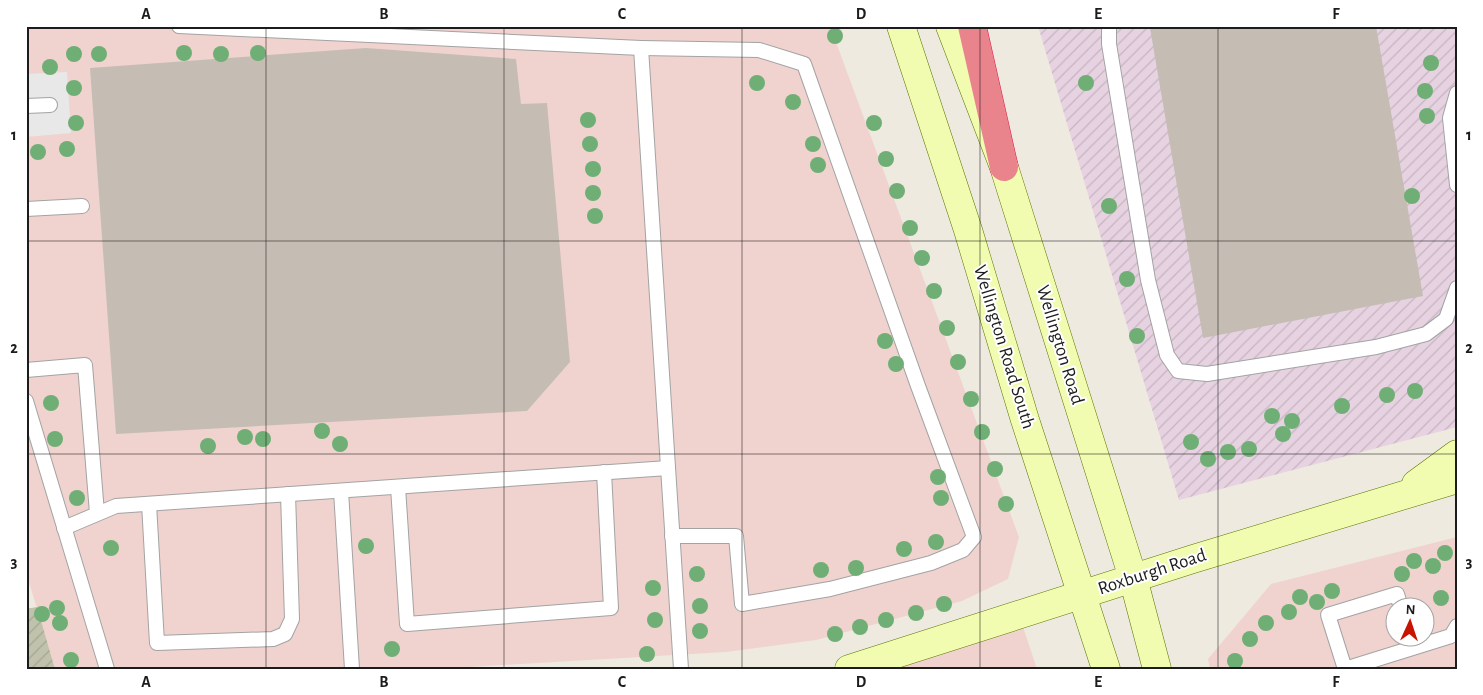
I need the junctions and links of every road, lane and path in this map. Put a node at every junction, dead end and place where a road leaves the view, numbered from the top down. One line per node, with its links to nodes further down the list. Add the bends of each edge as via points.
1 (179, 26): 6 (lane)
2 (901, 26): 30 (main road, Wellington Road South)
3 (950, 26): 10 (main road, Wellington Road)
4 (972, 26): 10 (highway)
5 (1109, 26): 14 (lane, via 1109,44 1148,280 1167,355 1178,370 1207,374 1376,346 1426,334 1446,320)
6 (641, 48): 18 (lane); 28 (lane, via 759,50 804,64 974,537 963,550 931,563 830,589 742,604 736,536)
7 (1457, 93): 11 (lane, via 1450,118)
8 (50, 105): 9 (lane)
9 (26, 106)
10 (1004, 167): 29 (main road, Wellington Road)
11 (1457, 185)
12 (82, 206): 13 (lane)
13 (26, 210)
14 (1457, 288)
15 (26, 370): 26 (lane, via 85,364)
16 (26, 401): 27 (lane)
17 (1457, 454): 24 (main road)
18 (668, 468): 19 (lane); 28 (lane)
19 (604, 472): 21 (lane); 21 (lane, via 611,608 407,624)
20 (1457, 479): 24 (main road, Roxburgh Road)
21 (398, 487): 22 (lane)
22 (341, 490): 23 (lane); 36 (lane)
23 (288, 494): 25 (lane); 25 (lane, via 292,620 286,634 274,640 157,643)
24 (1401, 495): 29 (main road, Roxburgh Road)
25 (149, 504): 26 (lane, via 116,506)
26 (97, 513): 27 (lane)
27 (64, 528): 35 (lane)
28 (672, 536): 37 (lane)
29 (1133, 578): 30 (main road, Roxburgh Road); 40 (main road, Wellington Road)
30 (1082, 595): 38 (main road, Roxburgh Road); 39 (main road, Wellington Road South)
31 (1398, 598): 41 (lane, via 1397,594 1328,614)
32 (1457, 626): 33 (lane, via 1451,636)
33 (1436, 638)
34 (1397, 648): 41 (lane)
35 (107, 669)
36 (352, 669)
37 (681, 669)
38 (849, 669)
39 (1106, 669)
40 (1157, 669)
41 (1345, 669)

